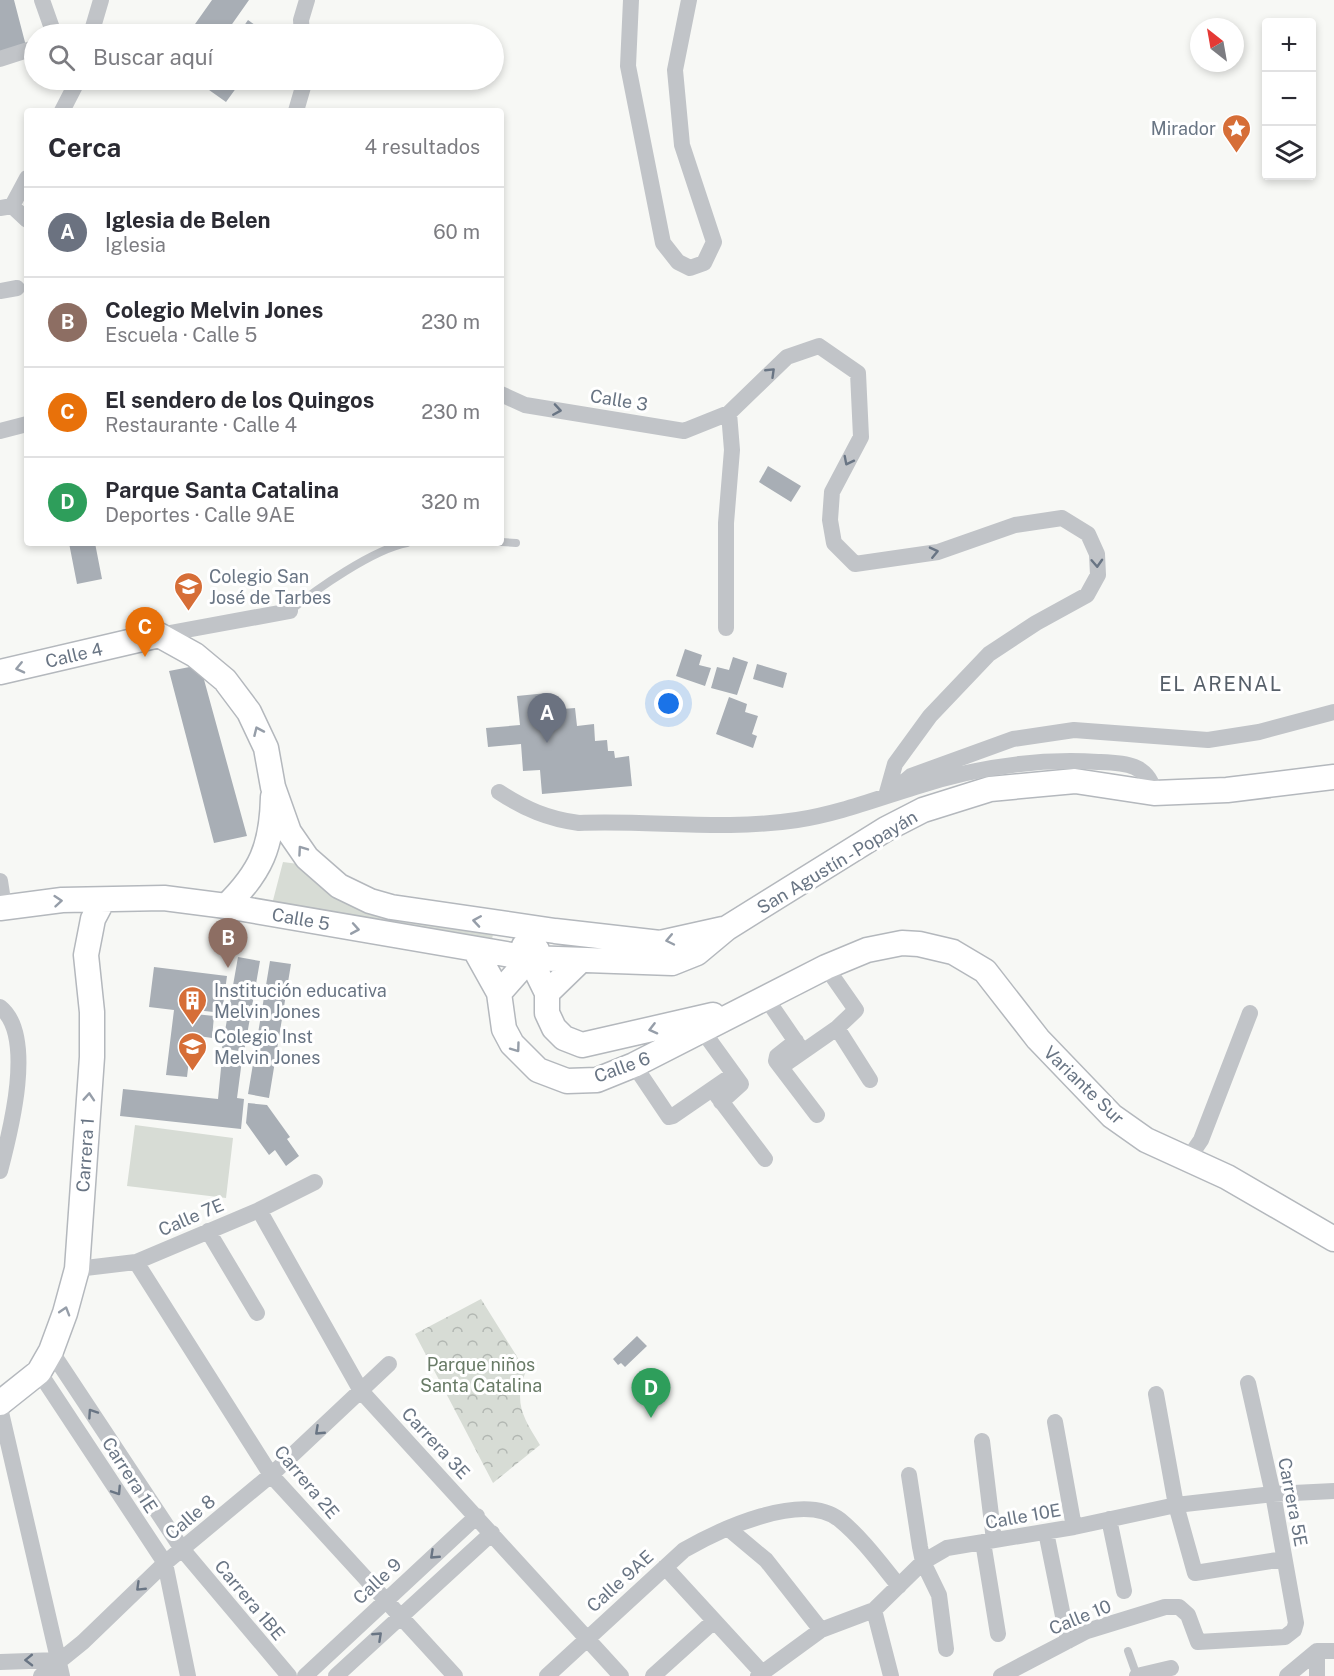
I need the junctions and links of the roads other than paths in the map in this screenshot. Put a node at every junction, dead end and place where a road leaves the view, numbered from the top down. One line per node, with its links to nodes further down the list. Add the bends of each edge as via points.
1 (42, 0): 6 (street)
2 (101, 0): 7 (street)
3 (306, 0): 8 (street)
4 (631, 0): 5 (street, via 628,66 663,243 678,262 690,268 704,262 714,242 682,145 675,70)
5 (689, 0)
6 (50, 24)
7 (94, 24)
8 (301, 24)
9 (24, 51): 10 (street)
10 (0, 59)
11 (73, 90): 13 (street)
12 (302, 90): 14 (street)
13 (64, 108)
14 (297, 108)
15 (24, 182): 16 (street)
16 (6, 207): 17 (street)
17 (24, 218)
18 (504, 395): 19 (street, Calle 3, one-way to 19, via 525,405 684,431)
19 (729, 413): 26 (street, via 732,450 726,523); 34 (street, one-way to 34, via 787,357 819,346 858,373 861,437 832,492 830,520 834,543 855,564 938,552 1015,525 1062,518 1088,534 1097,554 1098,576 1087,595 1036,622 990,654 930,716 895,764)
20 (24, 425): 21 (street)
21 (0, 431)
22 (504, 542): 23 (lane)
23 (516, 543)
24 (400, 546): 25 (lane, via 362,563)
25 (290, 611): 27 (street, Calle 4)
26 (726, 628)
27 (159, 635): 28 (main road, Calle 4, one-way to 28); 31 (main road, one-way to 27, via 266,748 249,712 225,680 195,655)
28 (0, 672)
29 (1334, 712): 34 (street, via 1259,732 1208,740 1074,730 1013,739 911,776)
30 (1334, 777): 33 (main road, San Agustín - Popayán, via 1227,790)
31 (273, 787): 37 (main road, via 273,821 264,854 249,884); 39 (main road, one-way to 31, via 391,907 339,886 307,858 289,832)
32 (499, 792): 34 (street, via 523,808 554,820 579,823 763,824 799,820)
33 (1154, 793): 34 (street, via 1149,776 1140,767 1070,760 978,771); 40 (main road, San Agustín - Popayán, via 1075,781 990,789 945,803 886,829)
34 (886, 796)
35 (0, 881): 38 (street)
36 (103, 900): 37 (main road, Calle 5, via 164,898); 38 (main road, Calle 5, one-way to 36); 67 (main road, Carrera 1, one-way to 36, via 92,1057 86,955 93,919)
37 (226, 906): 43 (main road, Calle 5, one-way to 43)
38 (2, 907)
39 (514, 925): 41 (main road); 44 (main road, Calle 6)
40 (727, 928): 41 (main road, one-way to 41, via 660,943); 45 (main road, San Agustín - Popayán, via 697,953 672,963)
41 (555, 931): 44 (main road)
42 (919, 944): 46 (main road, Calle 6, via 884,945); 60 (main road, Variante Sur, via 953,952 985,971 1038,1039 1112,1116 1146,1140)
43 (475, 950): 44 (main road, Calle 5); 47 (main road, Calle 6)
44 (530, 958): 45 (main road, San Agustín - Popayán); 47 (main road); 48 (main road, Calle 6)
45 (581, 960): 48 (main road)
46 (826, 967): 49 (main road, Calle 6); 52 (street, via 856,1010)
47 (499, 993): 55 (main road, Calle 6, one-way to 55, via 504,1029 512,1044 538,1070 567,1081 597,1080)
48 (547, 993): 49 (main road, Calle 6, one-way to 48, via 582,1045 564,1038 554,1028 547,1013)
49 (758, 1002): 53 (main road, Calle 6); 54 (street)
50 (1, 1007): 61 (street, via 11,1019 19,1053 15,1116)
51 (1250, 1013): 60 (street, via 1201,1140)
52 (837, 1028): 54 (street); 56 (street)
53 (702, 1030): 55 (main road, Calle 6); 57 (street, via 738,1079)
54 (799, 1046): 58 (street, via 778,1063)
55 (634, 1065): 57 (street, via 669,1117)
56 (870, 1080)
57 (717, 1096): 59 (street)
58 (817, 1115)
59 (765, 1159)
60 (1188, 1159): 65 (main road, Variante Sur)
61 (0, 1171)
62 (315, 1182): 63 (street, Calle 7E)
63 (259, 1210): 64 (street, Calle 7E); 73 (street, Carrera 3E)
64 (208, 1232): 66 (street, Calle 7E); 68 (street)
65 (1334, 1239)
66 (136, 1262): 67 (street, Calle 7E); 79 (street, Carrera 2E)
67 (77, 1269): 69 (main road, Carrera 1, one-way to 67)
68 (257, 1313)
69 (51, 1351): 71 (main road, Carrera 1); 90 (street, Carrera 1E, one-way to 69)
70 (389, 1364): 73 (street, Calle 8)
71 (39, 1372): 75 (main road, Carrera 1); 93 (street, Carrera 1E, one-way to 93)
72 (1248, 1383): 81 (street, Carrera 5E)
73 (361, 1391): 79 (street, Calle 8, one-way to 79); 83 (street, Carrera 3E)
74 (1156, 1394): 82 (street)
75 (5, 1402): 111 (street, Carrera 1)
76 (1055, 1422): 85 (street)
77 (982, 1441): 89 (street)
78 (909, 1474): 92 (street)
79 (271, 1475): 90 (street, Calle 8); 97 (street, Carrera 2E)
80 (1334, 1491): 81 (street, Calle 10E)
81 (1273, 1494): 82 (street, Calle 10E); 91 (street, Carrera 5E)
82 (1176, 1505): 84 (street, Calle 10E); 91 (street, via 1194,1573)
83 (477, 1516): 88 (street, Carrera 3E); 97 (street, Calle 9, one-way to 97)
84 (1109, 1519): 85 (street, Calle 10E); 96 (street)
85 (1074, 1527): 87 (street, Calle 10E)
86 (729, 1528): 94 (street, Calle 9AE, via 684,1550); 95 (street, Calle 9AE, via 774,1513 807,1508 839,1518); 102 (street, via 766,1560)
87 (1046, 1532): 89 (street, Calle 10E); 105 (street)
88 (492, 1533): 100 (street); 104 (street, Carrera 3E)
89 (988, 1541): 92 (street, Calle 10E, via 947,1548); 103 (street)
90 (182, 1549): 93 (street, Calle 8); 116 (street, Carrera 1BE)
91 (1284, 1559): 98 (street, Carrera 5E, via 1296,1623 1285,1637 1198,1642 1188,1615)
92 (923, 1562): 95 (street, Calle 10E); 106 (street, via 939,1595)
93 (165, 1563): 111 (street, Calle 8, one-way to 111); 115 (street, Carrera 1E)
94 (665, 1568): 101 (street); 104 (street, Calle 9AE)
95 (899, 1586): 99 (street, Calle 10E)
96 (1124, 1591)
97 (385, 1600): 100 (street, Carrera 2E); 117 (street, Calle 9)
98 (1179, 1607): 105 (street, Calle 10, via 1165,1607 1087,1631)
99 (874, 1610): 102 (street, Calle 10E); 123 (street)
100 (400, 1616): 118 (street, one-way to 100); 119 (street, Carrera 2E)
101 (714, 1621): 113 (street); 122 (street)
102 (821, 1630): 113 (street, Calle 10E)
103 (998, 1634)
104 (586, 1638): 120 (street, Calle 9AE); 121 (street, Carrera 3E)
105 (1068, 1641): 124 (street, Calle 10)
106 (946, 1649)
107 (1128, 1651): 125 (lane)
108 (1317, 1651): 109 (street); 126 (street); 127 (street)
109 (1334, 1651)
110 (0, 1662): 111 (street, one-way to 110)
111 (60, 1668): 114 (street, Calle 8)
112 (1171, 1668): 125 (street)
113 (762, 1675)
114 (41, 1676)
115 (188, 1676)
116 (289, 1676)
117 (305, 1676)
118 (336, 1676)
119 (455, 1676)
120 (547, 1676)
121 (621, 1676)
122 (653, 1676)
123 (891, 1676)
124 (1001, 1676)
125 (1137, 1676)
126 (1287, 1676)
127 (1317, 1676)

